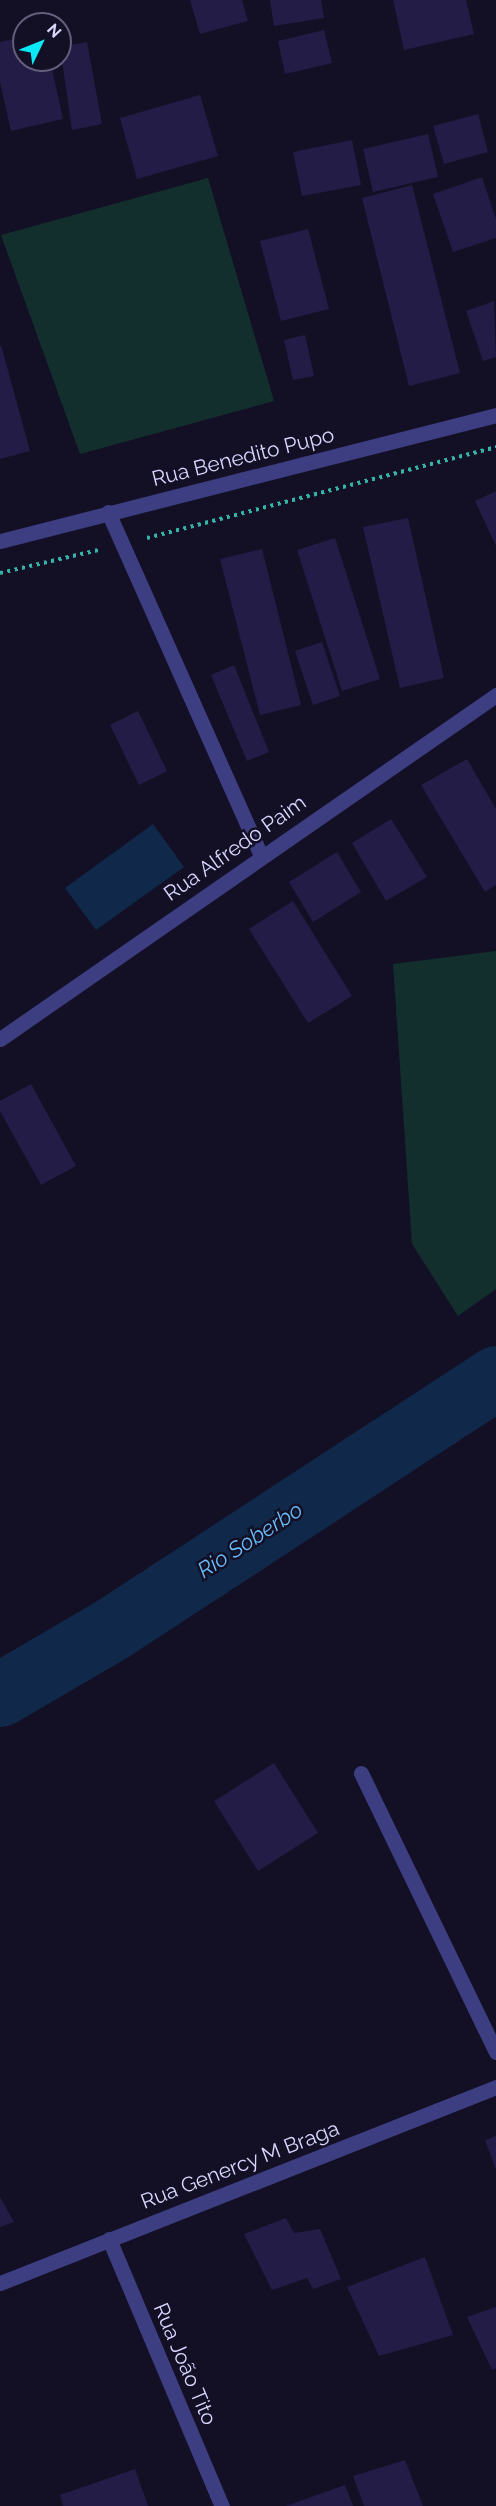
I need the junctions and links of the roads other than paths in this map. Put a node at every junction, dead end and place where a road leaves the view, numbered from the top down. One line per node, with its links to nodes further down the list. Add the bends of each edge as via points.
1 (496, 415): 2 (street, Rua Benedito Pupo)
2 (108, 512): 3 (street, Rua Benedito Pupo); 5 (street)
3 (0, 541)
4 (496, 695): 5 (street, Rua Alfredo Paim)
5 (261, 855): 6 (street, Rua Alfredo Paim)
6 (0, 1039)
7 (361, 1773): 8 (street)
8 (496, 2052)
9 (496, 2086): 10 (street, Rua Genercy M Braga)
10 (110, 2239): 11 (street, Rua Genercy M Braga); 12 (street, Rua João Tito)
11 (0, 2283)
12 (222, 2506)

